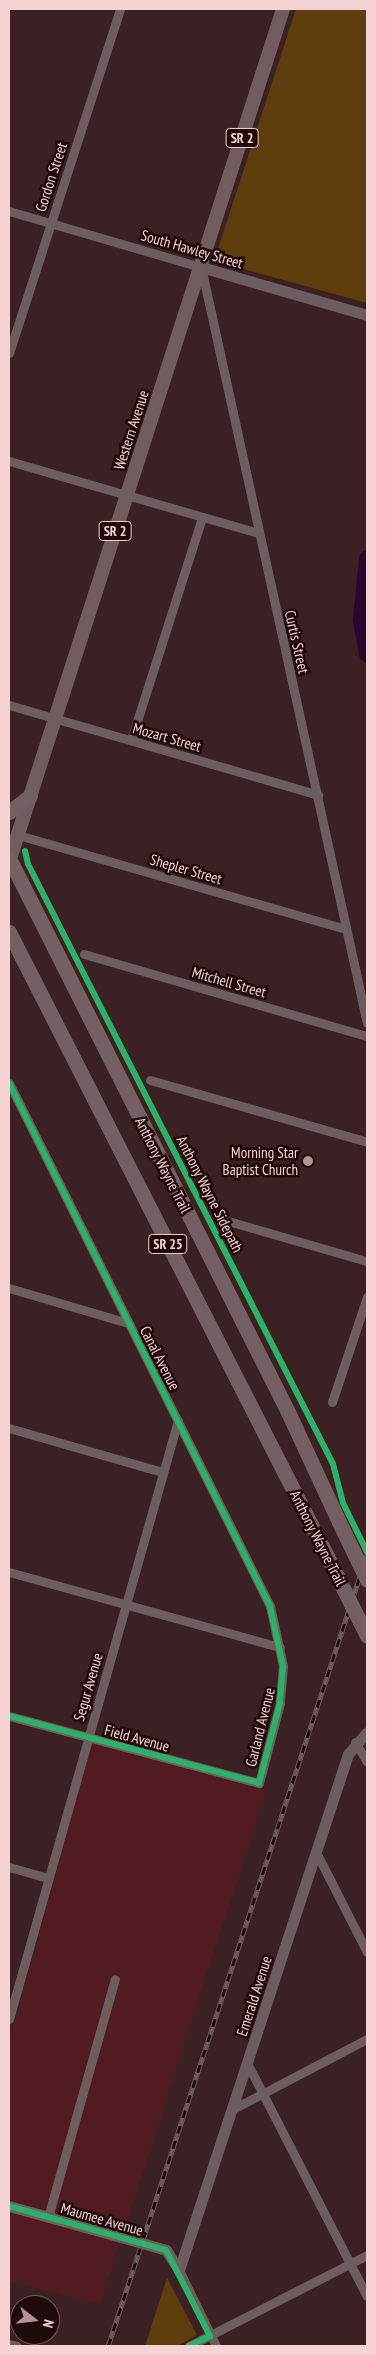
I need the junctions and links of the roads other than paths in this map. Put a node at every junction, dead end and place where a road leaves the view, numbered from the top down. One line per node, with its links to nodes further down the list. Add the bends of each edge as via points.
1 (120, 9): 4 (street, Gordon Street)
2 (283, 9): 5 (main road, Western Avenue / SR 2)
3 (9, 211): 4 (street, South Hawley Street)
4 (50, 223): 5 (street, South Hawley Street); 7 (street, Gordon Street)
5 (201, 267): 6 (street, South Hawley Street); 9 (main road, Western Avenue / SR 2); 11 (street, Curtis Street)
6 (367, 316)
7 (9, 353)
8 (9, 461): 9 (street)
9 (127, 495): 10 (street); 13 (main road, Western Avenue / SR 2)
10 (202, 517): 11 (street); 14 (street)
11 (259, 533): 15 (street, Curtis Street)
12 (9, 705): 13 (street, Mozart Street)
13 (54, 718): 14 (street, Mozart Street); 16 (main road, Western Avenue / SR 2)
14 (131, 740): 15 (street, Mozart Street)
15 (318, 795): 20 (street, Curtis Street)
16 (30, 796): 17 (highway); 18 (main road, Western Avenue / SR 2)
17 (9, 812)
18 (18, 835): 19 (main road, Western Avenue / SR 2); 20 (street, Shepler Street)
19 (9, 860): 39 (highway, Anthony Wayne Trail / SR 25, bridge)
20 (346, 929): 24 (street, Curtis Street)
21 (9, 932): 23 (highway, Anthony Wayne Trail / SR 25)
22 (84, 954): 25 (street, Mitchell Street)
23 (16, 955): 41 (highway, Anthony Wayne Trail / SR 25, bridge)
24 (367, 1023)
25 (367, 1036)
26 (150, 1080): 28 (street)
27 (9, 1083): 33 (street, Canal Avenue)
28 (367, 1142)
29 (228, 1221): 30 (street)
30 (367, 1261)
31 (9, 1288): 33 (street)
32 (367, 1297): 34 (street)
33 (128, 1323): 35 (street, Canal Avenue)
34 (332, 1402)
35 (178, 1420): 37 (street, Segur Avenue); 42 (street, Canal Avenue, via 270,1606)
36 (9, 1428): 37 (street)
37 (162, 1472): 40 (street, Segur Avenue)
38 (9, 1572): 40 (street)
39 (367, 1580)
40 (126, 1605): 42 (street); 45 (street, Segur Avenue)
41 (367, 1636)
42 (280, 1647): 47 (street, Garland Avenue, via 283,1687)
43 (9, 1716): 45 (street, Field Avenue)
44 (362, 1736): 46 (street); 48 (street, Emerald Avenue)
45 (87, 1738): 47 (street, Field Avenue); 50 (street, Segur Avenue)
46 (367, 1762)
47 (259, 1783)
48 (317, 1854): 51 (street); 55 (street, Emerald Avenue)
49 (9, 1868): 50 (street)
50 (48, 1878): 53 (street, Segur Avenue)
51 (367, 1952)
52 (115, 1979): 59 (street)
53 (9, 2019)
54 (367, 2039): 56 (street)
55 (248, 2064): 56 (street); 57 (street, Emerald Avenue)
56 (263, 2093): 57 (street); 61 (street)
57 (232, 2109): 62 (street, Emerald Avenue)
58 (9, 2206): 59 (street, Maumee Avenue)
59 (48, 2217): 62 (street, Maumee Avenue, bridge, via 166,2250)
60 (367, 2255): 61 (street)
61 (350, 2264): 63 (street); 64 (street)
62 (179, 2270): 64 (street)
63 (367, 2296)
64 (210, 2336): 67 (street); 68 (street)
65 (9, 2344): 66 (street)
66 (17, 2346)
67 (189, 2346)
68 (216, 2346)

